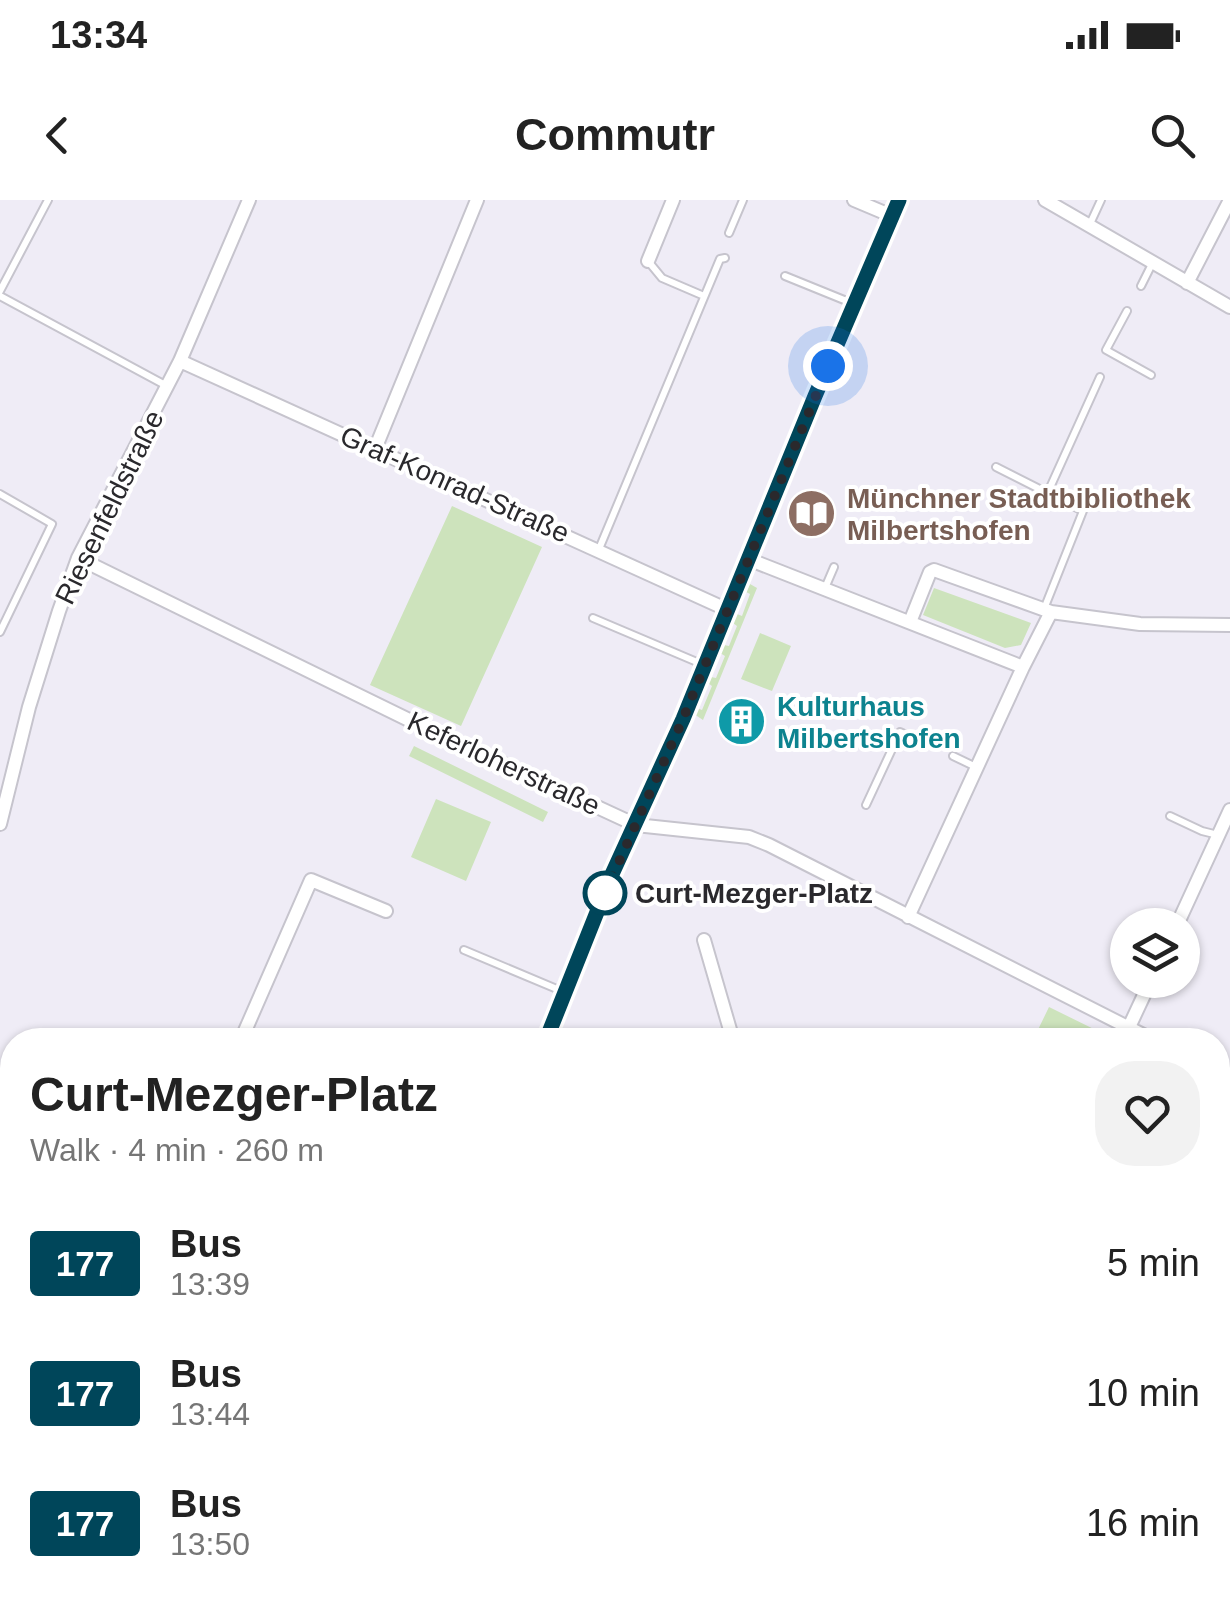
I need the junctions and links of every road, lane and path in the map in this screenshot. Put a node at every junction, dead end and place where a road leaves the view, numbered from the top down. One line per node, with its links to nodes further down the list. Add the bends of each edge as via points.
1 (48, 200): 19 (lane)
2 (249, 200): 24 (street, Riesenfeldstraße)
3 (477, 200): 28 (street)
4 (672, 200): 14 (street)
5 (744, 200): 12 (lane)
6 (854, 200): 10 (street)
7 (1044, 200): 11 (street)
8 (1101, 200): 11 (lane)
9 (1230, 200): 17 (street)
10 (895, 208): 21 (main road)
11 (1090, 226): 15 (street)
12 (729, 234)
13 (725, 258): 20 (lane)
14 (648, 261): 20 (lane, via 662,278)
15 (1153, 263): 17 (street); 18 (lane)
16 (786, 276): 21 (lane)
17 (1188, 284): 22 (street)
18 (1141, 286)
19 (0, 294): 27 (lane)
20 (704, 296): 32 (lane)
21 (854, 304): 34 (main road)
22 (1230, 307)
23 (1127, 311): 25 (lane, via 1106,350)
24 (180, 361): 27 (street, Riesenfeldstraße); 28 (street, Graf-Konrad-Straße)
25 (1151, 375)
26 (1100, 376): 30 (lane)
27 (168, 387): 33 (street, Riesenfeldstraße)
28 (376, 448): 32 (street, Graf-Konrad-Straße)
29 (996, 467): 30 (lane)
30 (1048, 492): 38 (lane, via 1083,511)
31 (0, 494): 42 (lane, via 52,524)
32 (599, 549): 37 (street, Graf-Konrad-Straße)
33 (78, 558): 51 (street, Riesenfeldstraße, via 29,706); 52 (street, Keferloherstraße)
34 (748, 560): 36 (street); 37 (main road)
35 (834, 567): 36 (lane)
36 (825, 589): 40 (street)
37 (728, 610): 43 (main road)
38 (1048, 611): 40 (street, via 934,570); 41 (street, via 1126,623); 44 (street)
39 (593, 618): 43 (lane)
40 (910, 622): 44 (street)
41 (1230, 625)
42 (0, 632)
43 (705, 666): 52 (main road)
44 (1023, 666): 47 (street)
45 (918, 740): 48 (lane, via 900,732)
46 (952, 756): 47 (lane)
47 (977, 768): 56 (street)
48 (866, 805)
49 (1230, 810): 53 (street)
50 (1170, 816): 53 (lane)
51 (0, 824)
52 (636, 825): 56 (street, Keferloherstraße, via 749,837); 59 (main road)
53 (1218, 835): 54 (street)
54 (1185, 908)
55 (386, 911): 61 (street, via 311,880)
56 (908, 917): 64 (street, Keferloherstraße, via 1039,980)
57 (704, 940): 63 (street)
58 (464, 950): 59 (lane)
59 (565, 993): 62 (main road)
60 (1143, 998): 65 (street)
61 (246, 1028)
62 (551, 1028)
63 (730, 1028)
64 (1116, 1028)
65 (1129, 1028)

